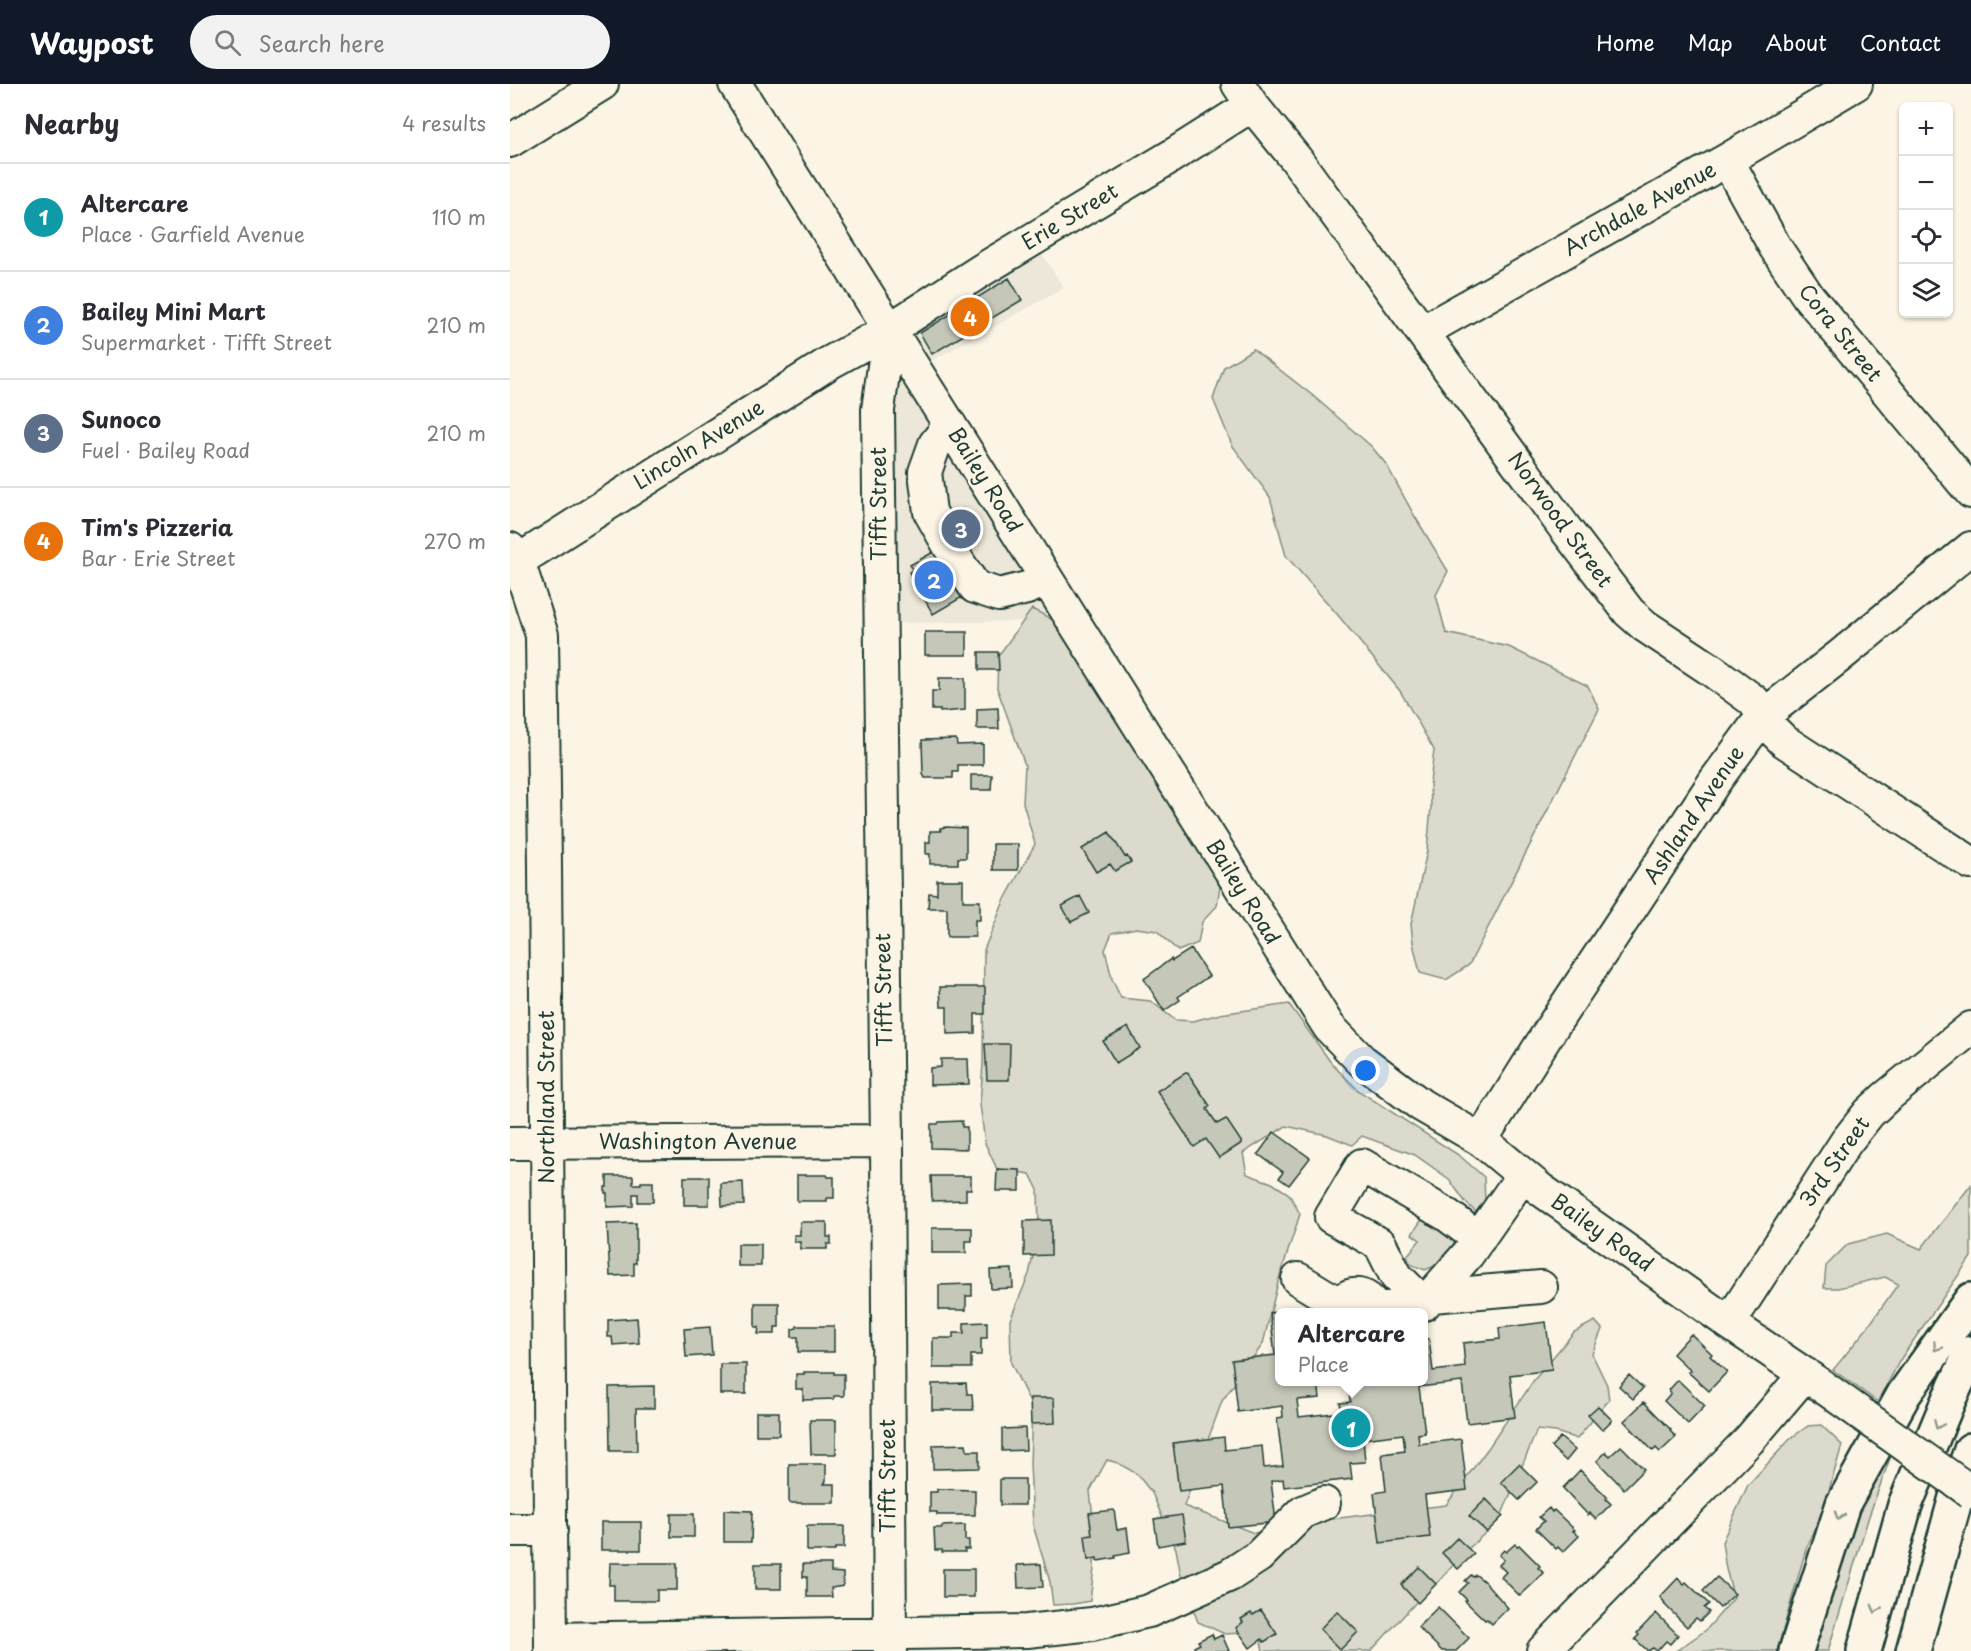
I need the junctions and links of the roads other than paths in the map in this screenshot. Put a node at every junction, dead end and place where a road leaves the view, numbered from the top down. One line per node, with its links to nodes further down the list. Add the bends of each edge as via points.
1 (602, 84): 5 (street)
2 (735, 84): 7 (street, Bailey Road)
3 (1856, 84): 6 (street, Archdale Avenue)
4 (1245, 95): 7 (street, Erie Street, via 1170,158); 8 (street, Norwood Street)
5 (510, 141)
6 (1727, 160): 8 (street, Archdale Avenue); 12 (street, Cora Street, via 1775,247 1808,296)
7 (889, 330): 9 (street, Bailey Road); 11 (street, Tifft Street, via 878,410); 13 (street, Lincoln Avenue)
8 (1422, 332): 16 (street, Norwood Street, via 1629,612 1754,702)
9 (950, 425): 10 (street, via 935,444); 15 (street, Bailey Road)
10 (925, 472): 11 (street); 15 (street, via 930,512 975,587 999,595)
11 (879, 473): 19 (street, Tifft Street)
12 (1971, 492)
13 (513, 558): 21 (street, Northland Street, via 542,635)
14 (1966, 563): 16 (street, Ashland Avenue)
15 (1047, 580): 20 (street, Bailey Road, via 1329,1027 1345,1045 1421,1105)
16 (1763, 716): 17 (street, Norwood Street, via 1784,741); 20 (street, Ashland Avenue, via 1716,780)
17 (1971, 863)
18 (1971, 1028): 32 (street, 3rd Street, via 1869,1113 1846,1142)
19 (887, 1140): 21 (street, Washington Avenue); 39 (street, Tifft Street)
20 (1481, 1140): 23 (street, Bailey Road)
21 (547, 1142): 22 (street, Washington Avenue); 38 (street, Northland Street)
22 (510, 1143)
23 (1523, 1175): 24 (street); 32 (street, Bailey Road)
24 (1479, 1239): 27 (street); 27 (street, via 1447,1215 1362,1165 1330,1217 1380,1244 1396,1276)
25 (1298, 1279): 29 (street)
26 (1541, 1287): 27 (street)
27 (1428, 1300): 31 (street)
28 (1971, 1300): 42 (highway, one-way to 42, via 1904,1394 1843,1504)
29 (1337, 1308): 30 (street, via 1349,1296 1356,1295 1368,1299)
30 (1373, 1308)
31 (1389, 1308)
32 (1729, 1323): 34 (street, Bailey Road)
33 (1971, 1353): 43 (highway, one-way to 43, via 1905,1505)
34 (1814, 1380): 35 (street, Bailey Road, bridge); 41 (street, via 1749,1440)
35 (1968, 1473): 44 (highway); 45 (highway)
36 (1324, 1503): 39 (street, via 1304,1512 1259,1556 1230,1575 1149,1611 1092,1624 1027,1632)
37 (510, 1530): 38 (street)
38 (551, 1530): 40 (street, Northland Street)
39 (890, 1642): 40 (street)
40 (551, 1645)
41 (1543, 1651)
42 (1796, 1651)
43 (1864, 1651)
44 (1913, 1651)
45 (1930, 1651)

